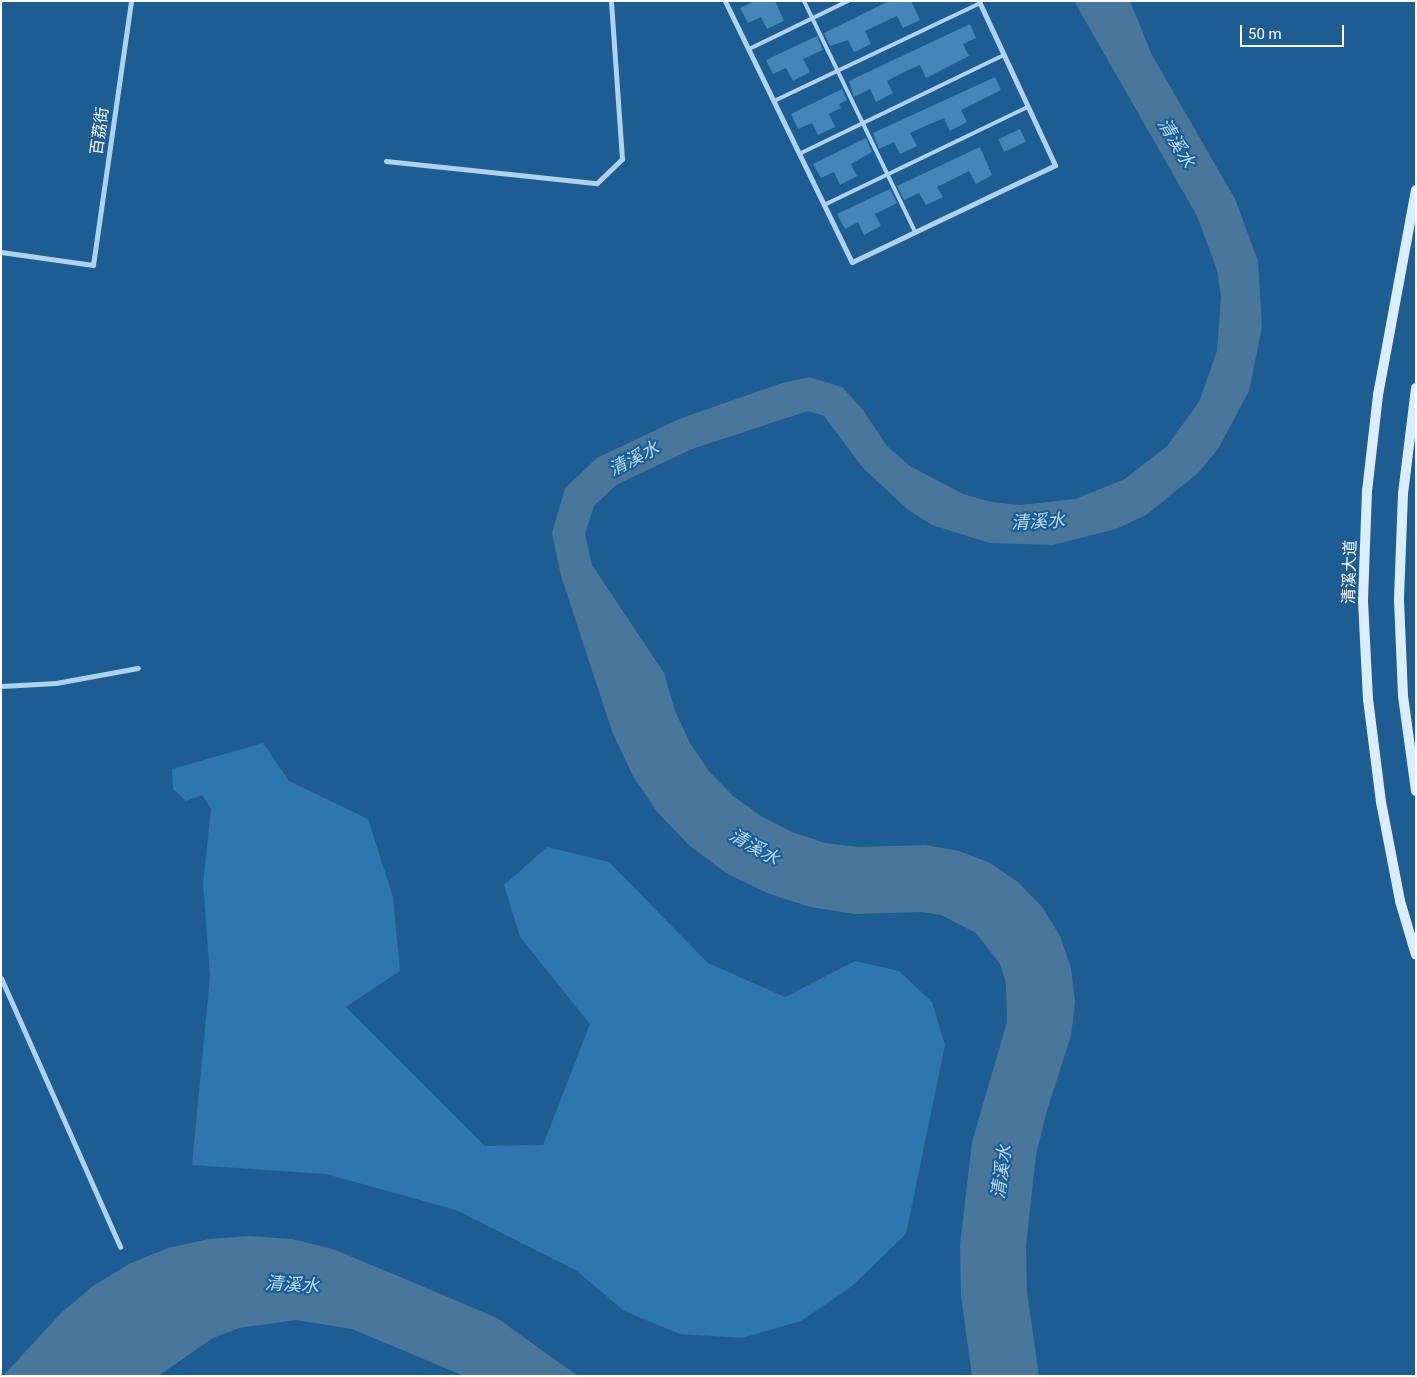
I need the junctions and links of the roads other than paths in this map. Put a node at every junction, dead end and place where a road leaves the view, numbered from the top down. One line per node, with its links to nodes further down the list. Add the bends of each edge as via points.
1 (131, 1): 20 (street, 百荔街, via 93,265)
2 (611, 1): 15 (street, via 622,159 597,183)
3 (725, 1): 8 (street)
4 (804, 1): 7 (lane)
5 (848, 1): 7 (lane)
6 (980, 2): 9 (street); 10 (lane)
7 (812, 18): 8 (lane); 10 (lane)
8 (748, 49): 11 (street)
9 (1004, 55): 12 (street); 13 (lane)
10 (837, 71): 11 (lane); 13 (lane)
11 (774, 102): 14 (street)
12 (1028, 107): 16 (lane); 19 (street, via 1055,165)
13 (862, 123): 14 (lane); 16 (lane)
14 (799, 154): 18 (street)
15 (386, 160)
16 (887, 175): 18 (lane); 19 (lane)
17 (1416, 190): 25 (main road, 清溪大道, via 1378,396 1367,491 1363,600 1368,698 1381,802 1400,901)
18 (824, 205): 19 (street, via 852,262)
19 (915, 232)
20 (1, 252)
21 (1416, 388): 24 (main road, via 1403,494 1398,600 1403,696)
22 (138, 668): 23 (street, via 56,684)
23 (1, 686)
24 (1416, 791)
25 (1416, 955)
26 (1, 978): 27 (street)
27 (120, 1247)

